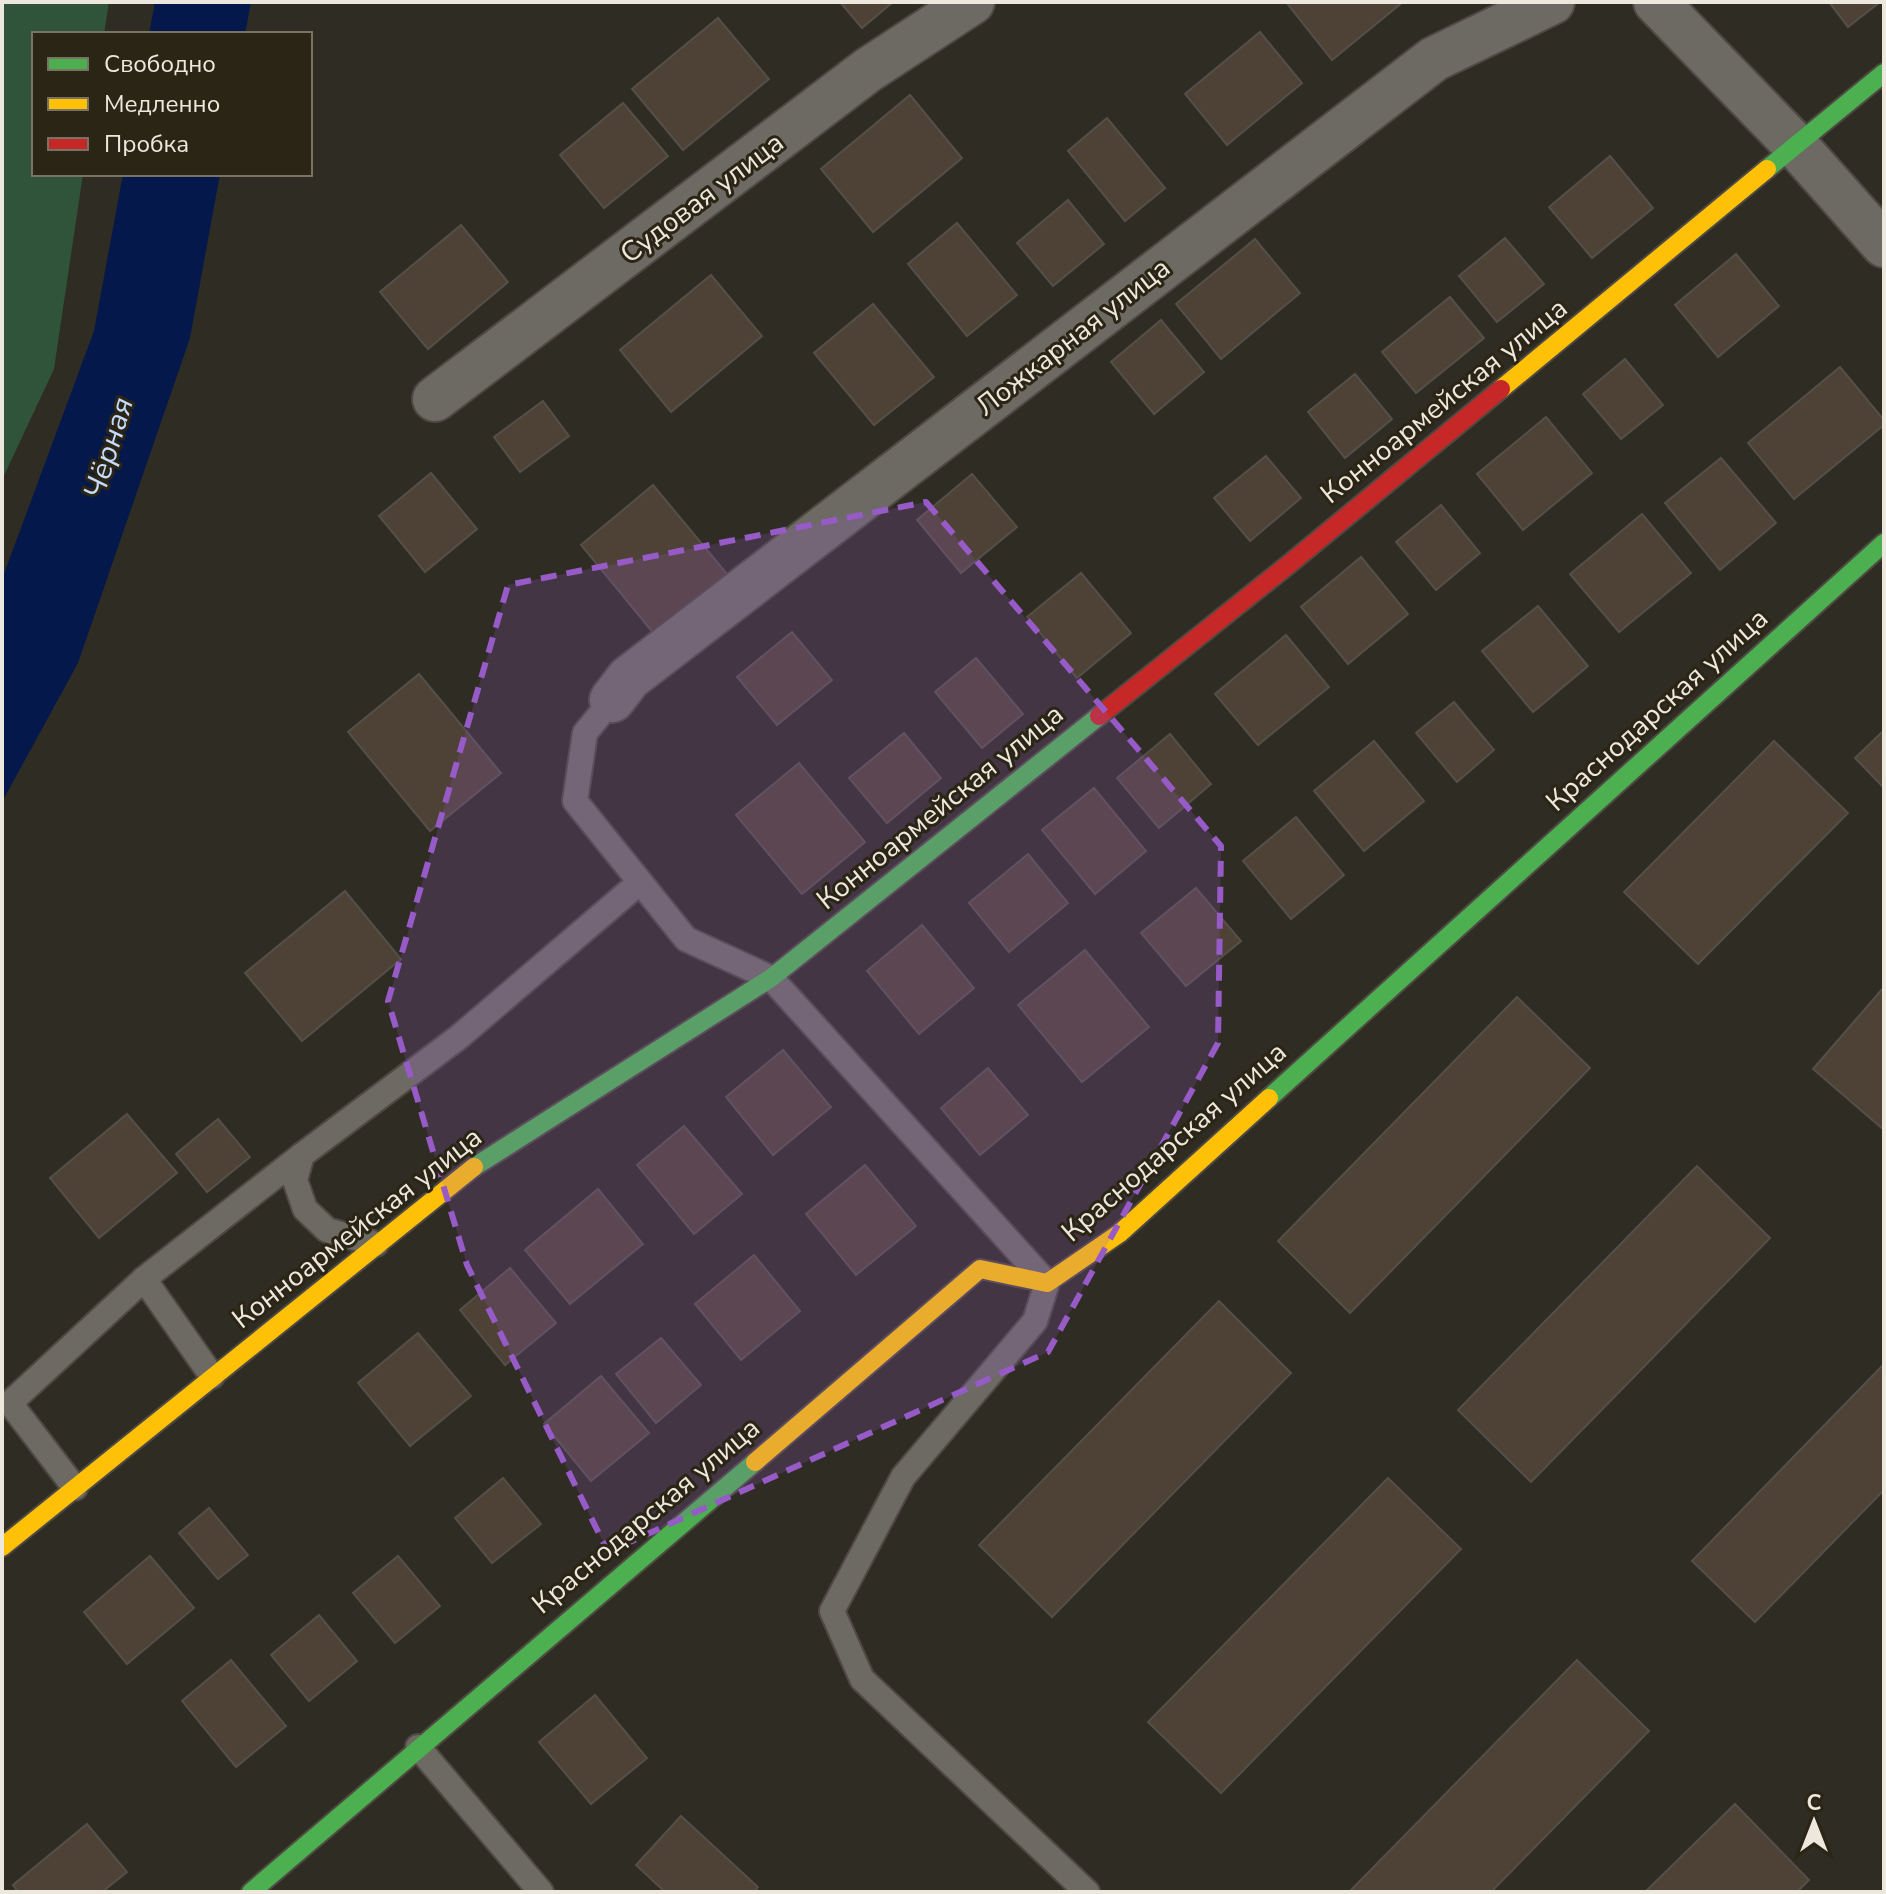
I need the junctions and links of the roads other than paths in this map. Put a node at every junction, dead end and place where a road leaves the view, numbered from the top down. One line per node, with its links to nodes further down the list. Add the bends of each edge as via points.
1 (972, 2): 7 (street, Судовая улица, via 868,70)
2 (1552, 2): 9 (street, Ложкарная улица, via 1434,59 629,678)
3 (1656, 2): 5 (street)
4 (1884, 73): 5 (street, Конноармейская улица)
5 (1797, 147): 6 (street); 11 (street, Конноармейская улица, via 1288,565)
6 (1884, 245)
7 (435, 399)
8 (1884, 543): 15 (street, Краснодарская улица, via 1120,1233)
9 (612, 700): 10 (lane, via 585,733 575,801)
10 (639, 883): 11 (lane, via 686,939); 12 (lane, via 459,1037)
11 (771, 978): 13 (street, Конноармейская улица, via 461,1175); 15 (lane)
12 (302, 1155): 13 (lane, via 295,1180 305,1209 327,1230); 14 (lane)
13 (376, 1244): 16 (street, Конноармейская улица)
14 (144, 1279): 16 (lane); 17 (lane, via 10,1403)
15 (1047, 1283): 19 (street, Краснодарская улица, via 980,1269); 22 (lane, via 1035,1321 903,1477 832,1611 862,1679)
16 (212, 1376): 17 (street, Конноармейская улица)
17 (75, 1488): 18 (street, Конноармейская улица)
18 (2, 1547)
19 (418, 1747): 20 (street, Краснодарская улица); 21 (lane)
20 (251, 1892)
21 (541, 1892)
22 (1087, 1892)

